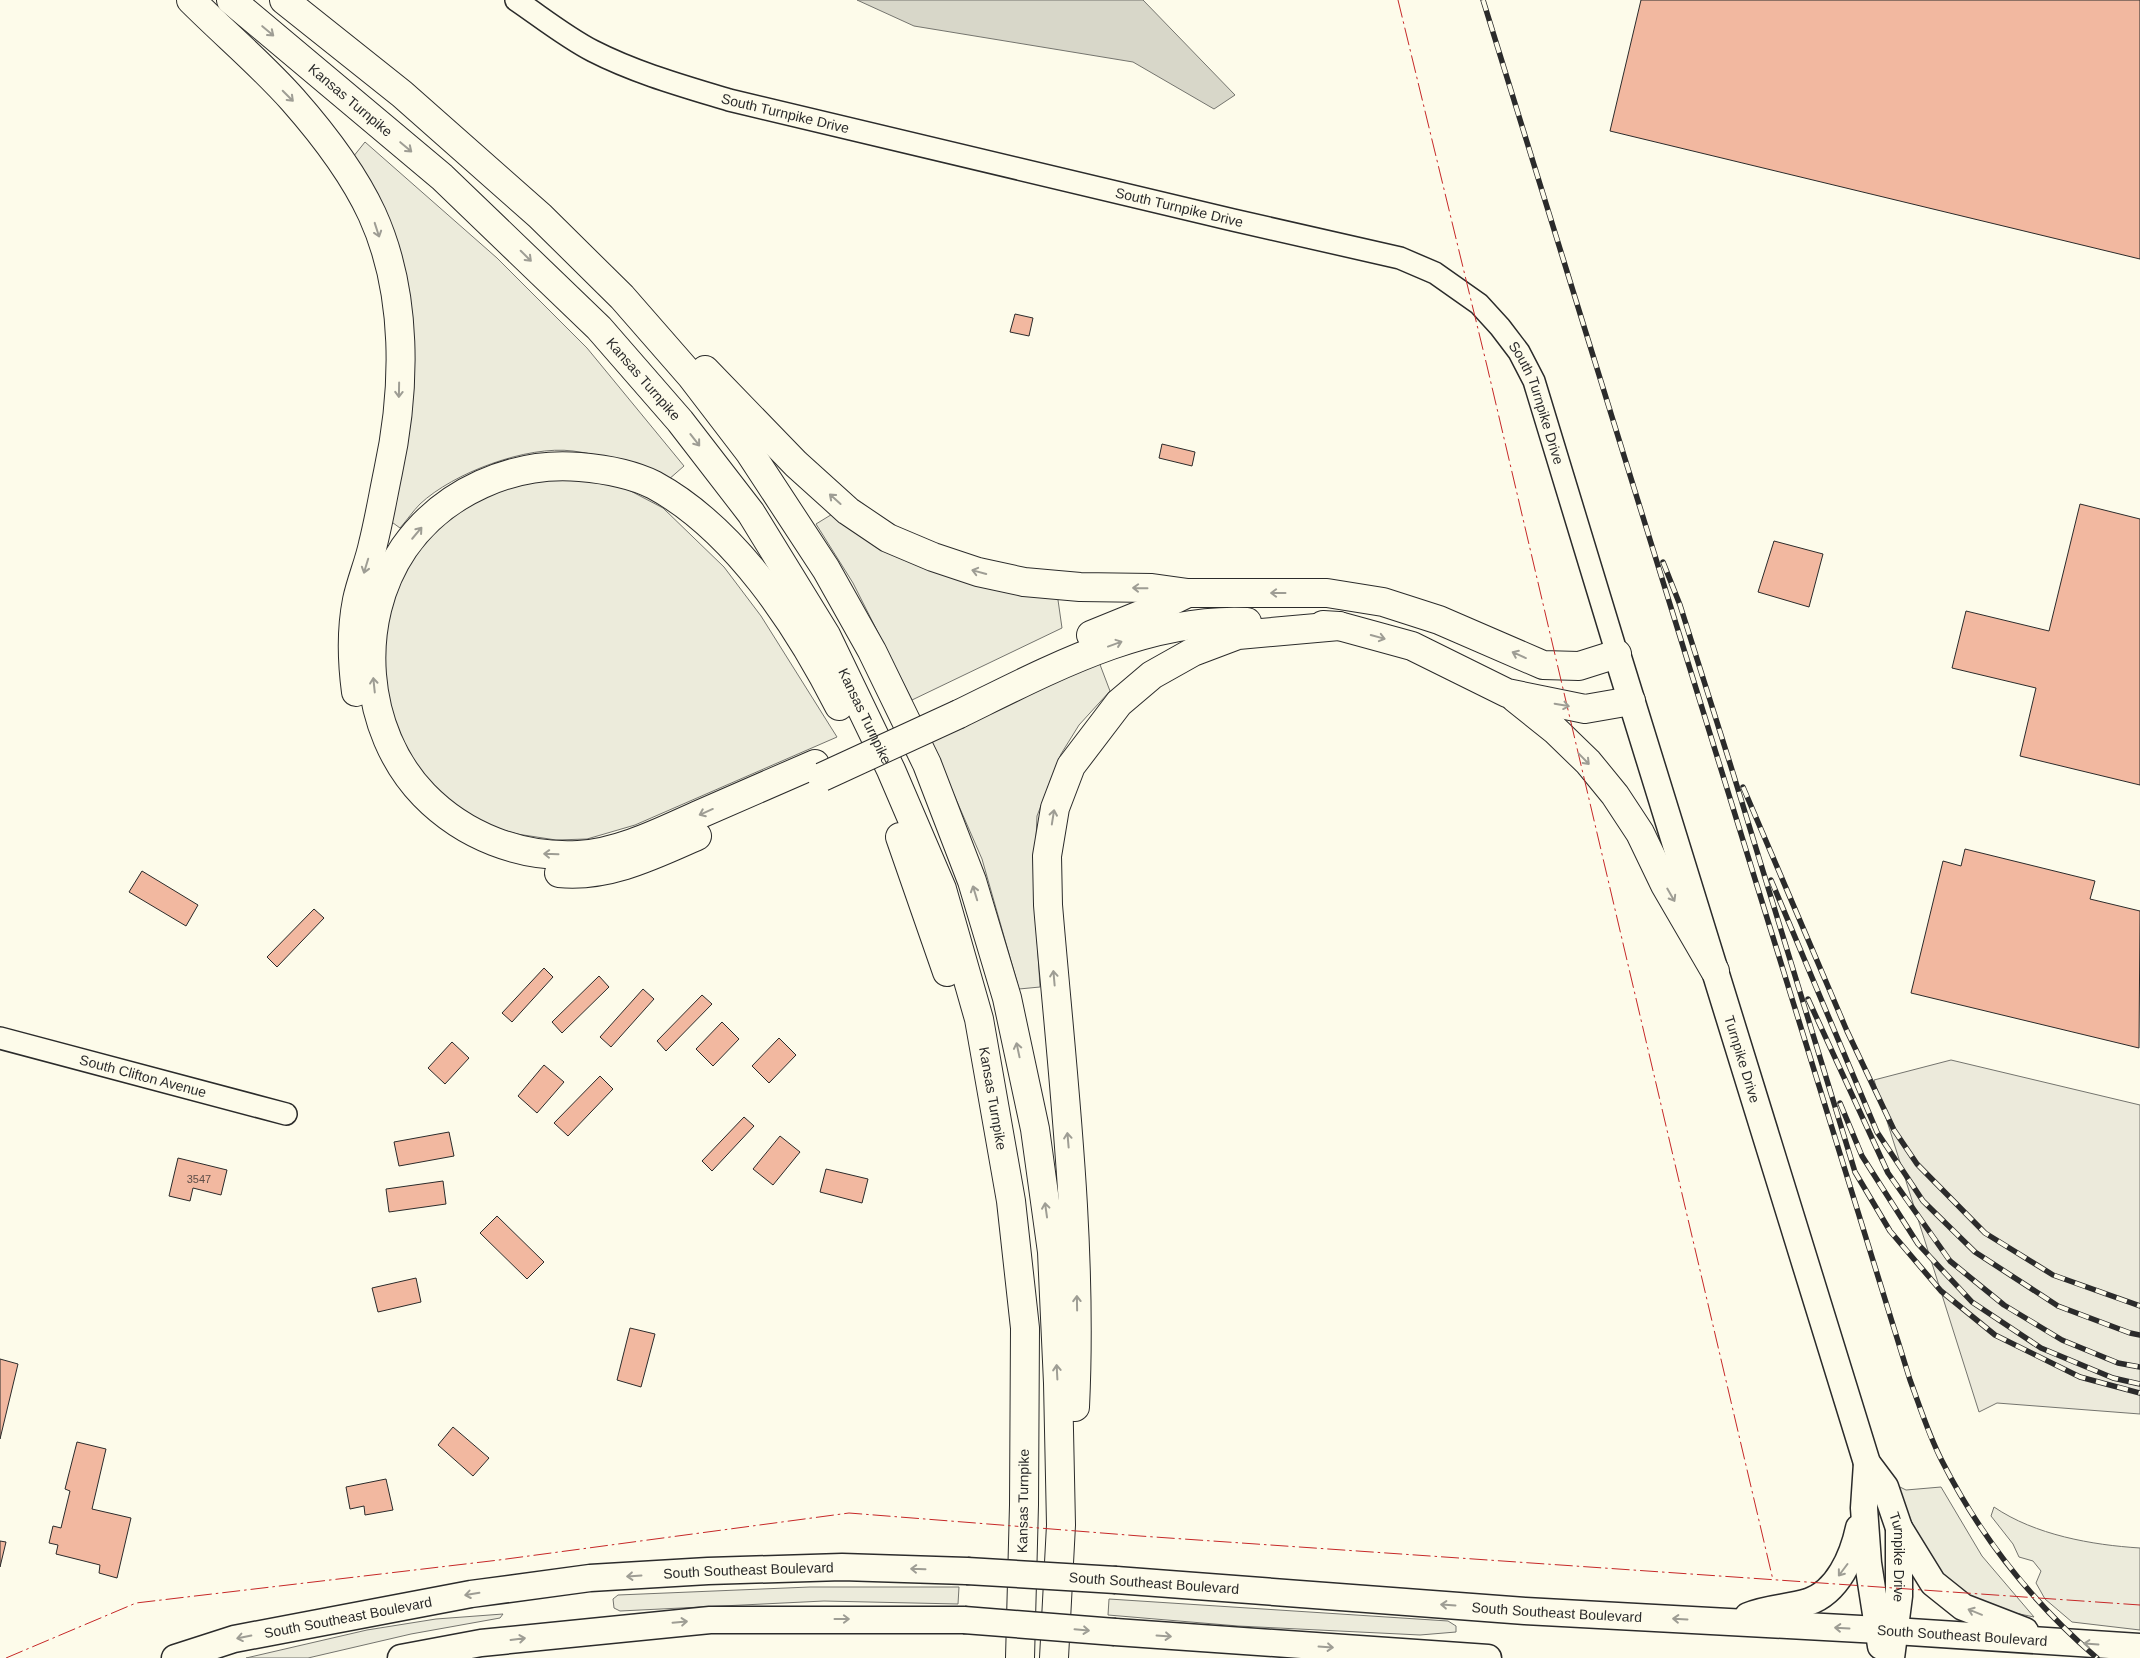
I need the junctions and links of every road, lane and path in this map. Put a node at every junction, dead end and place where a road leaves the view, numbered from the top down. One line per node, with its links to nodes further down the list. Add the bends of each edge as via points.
1 (192, 0): 12 (highway, one-way to 12, via 292,100 324,139 351,176 372,215 388,264 398,310 399,402 391,462 357,601 353,669 357,700 373,750 404,797 426,821 450,840 484,858 524,870 565,874 602,871 647,859)
2 (231, 0): 16 (highway, Kansas Turnpike, one-way to 16, via 442,177 521,251 599,328 680,421 751,512 826,635 891,770 942,889 979,1020)
3 (284, 0): 5 (highway, via 402,94)
4 (516, 0): 8 (street, South Turnpike Drive, via 592,51 678,85 1400,258 1435,273 1479,304 1519,352 1534,381)
5 (540, 216): 6 (highway, one-way to 5, via 1152,588 1024,582 978,572 888,538 848,511 796,464 606,266); 19 (highway, one-way to 5, via 1052,1252 1035,1129 1004,989 972,882 927,764 872,651 826,569 750,453 691,376 622,297)
6 (1188, 593): 8 (highway, one-way to 6, via 1579,666 1543,665 1439,620 1383,602 1327,593); 11 (highway, via 1075,641)
7 (1339, 626): 9 (highway, one-way to 9, via 1412,646); 11 (highway, one-way to 7, via 1123,641 1184,627 1237,622); 19 (highway, one-way to 7, via 1073,1434 1078,1343 1076,1234 1048,905 1047,856 1055,808 1071,766 1092,736 1119,703 1152,675 1193,652 1238,635)
8 (1617, 654): 10 (main road, Turnpike Drive)
9 (1507, 693): 10 (highway, one-way to 10, via 1585,709); 13 (highway, one-way to 13, via 1555,730 1588,762 1615,795 1640,833 1665,885)
10 (1631, 701): 13 (main road, Turnpike Drive)
11 (954, 707): 12 (highway, bridge)
12 (818, 770): 16 (highway, one-way to 16, via 616,847 581,855 543,854 503,846 466,829 437,808 409,779 390,746 376,708 372,668 374,626 384,588 404,549 428,520 483,482 523,469 561,465 604,469 651,483 690,507 771,594 815,658 869,765 907,853 950,982)
13 (1715, 971): 17 (main road, Turnpike Drive)
14 (0, 1038): 15 (street, South Clifton Avenue)
15 (286, 1114)
16 (1011, 1202): 27 (highway, Kansas Turnpike, via 1024,1328)
17 (1867, 1463): 18 (main road, Turnpike Drive); 20 (main road, Turnpike Drive, via 1885,1487)
18 (1864, 1508): 21 (main road, one-way to 21, via 1849,1562 1827,1592 1809,1602 1766,1609); 22 (main road, Turnpike Drive, via 1868,1564)
19 (1061, 1525): 28 (highway)
20 (1899, 1528): 22 (main road, Turnpike Drive, via 1899,1596); 23 (main road, one-way to 20, via 1963,1607 1933,1583)
21 (1730, 1622): 22 (main road, South Southeast Boulevard, one-way to 21); 25 (main road, South Southeast Boulevard, one-way to 25, bridge, via 1525,1611 1116,1580 842,1567 590,1578 471,1594 234,1639)
22 (1887, 1630): 23 (main road, South Southeast Boulevard); 30 (main road, Turnpike Drive); 31 (main road, Turnpike Drive)
23 (2054, 1641): 24 (main road, South Southeast Boulevard, one-way to 23)
24 (2140, 1647)
25 (175, 1658)
26 (401, 1658): 29 (main road, one-way to 29, bridge, via 481,1643 710,1620 964,1620)
27 (1020, 1658)
28 (1054, 1658)
29 (1488, 1658)
30 (1883, 1658)
31 (1891, 1658)

